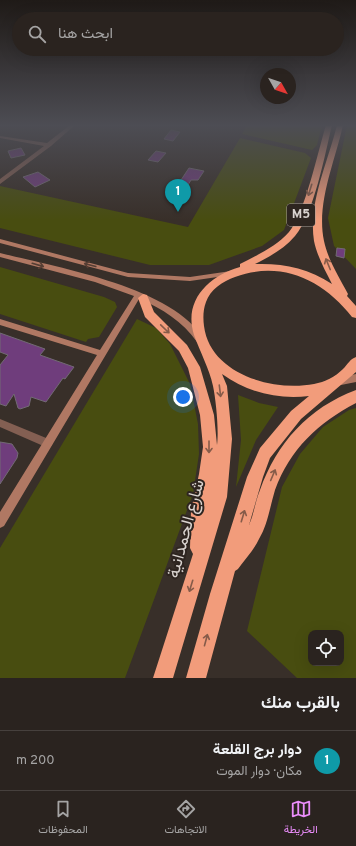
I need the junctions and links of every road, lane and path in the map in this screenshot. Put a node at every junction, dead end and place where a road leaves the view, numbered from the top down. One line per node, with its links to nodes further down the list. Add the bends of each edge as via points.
1 (34, 157): 4 (street)
2 (320, 157): 7 (highway, M5, one-way to 7, via 304,210 293,233 269,253)
3 (332, 157): 9 (highway, M5, one-way to 3, via 328,266 319,240 319,213)
4 (0, 182)
5 (0, 241): 7 (main road, one-way to 5, via 190,279 128,275)
6 (0, 255): 8 (main road, one-way to 8, via 116,287)
7 (231, 273): 9 (highway, via 259,267 278,267 302,272 326,283); 13 (highway, via 213,284 200,300 196,320)
8 (140, 297): 13 (main road, via 187,323); 14 (main road); 22 (highway, one-way to 22, via 149,314 168,331 186,354 201,389 207,415 210,447 208,474 200,510)
9 (345, 299): 10 (main road); 11 (highway)
10 (356, 306)
11 (356, 314)
12 (0, 322): 14 (main road)
13 (202, 342): 17 (highway, via 214,360 233,376 258,387 286,392 313,390); 22 (highway, شارع الحمدانية, one-way to 22, via 220,386 225,439 219,497)
14 (103, 354): 20 (main road)
15 (356, 362): 17 (highway, via 352,369)
16 (356, 378): 17 (main road)
17 (336, 382): 23 (highway, one-way to 17, via 255,477 265,453 296,415)
18 (356, 396): 23 (highway, one-way to 18, via 255,530 268,487 279,462 292,444 307,426 328,409)
19 (0, 423): 20 (street)
20 (48, 443): 21 (main road)
21 (0, 522)
22 (199, 562): 24 (highway, شارع الحمدانية, one-way to 24)
23 (226, 572): 25 (highway, one-way to 23)
24 (163, 678)
25 (196, 678)

